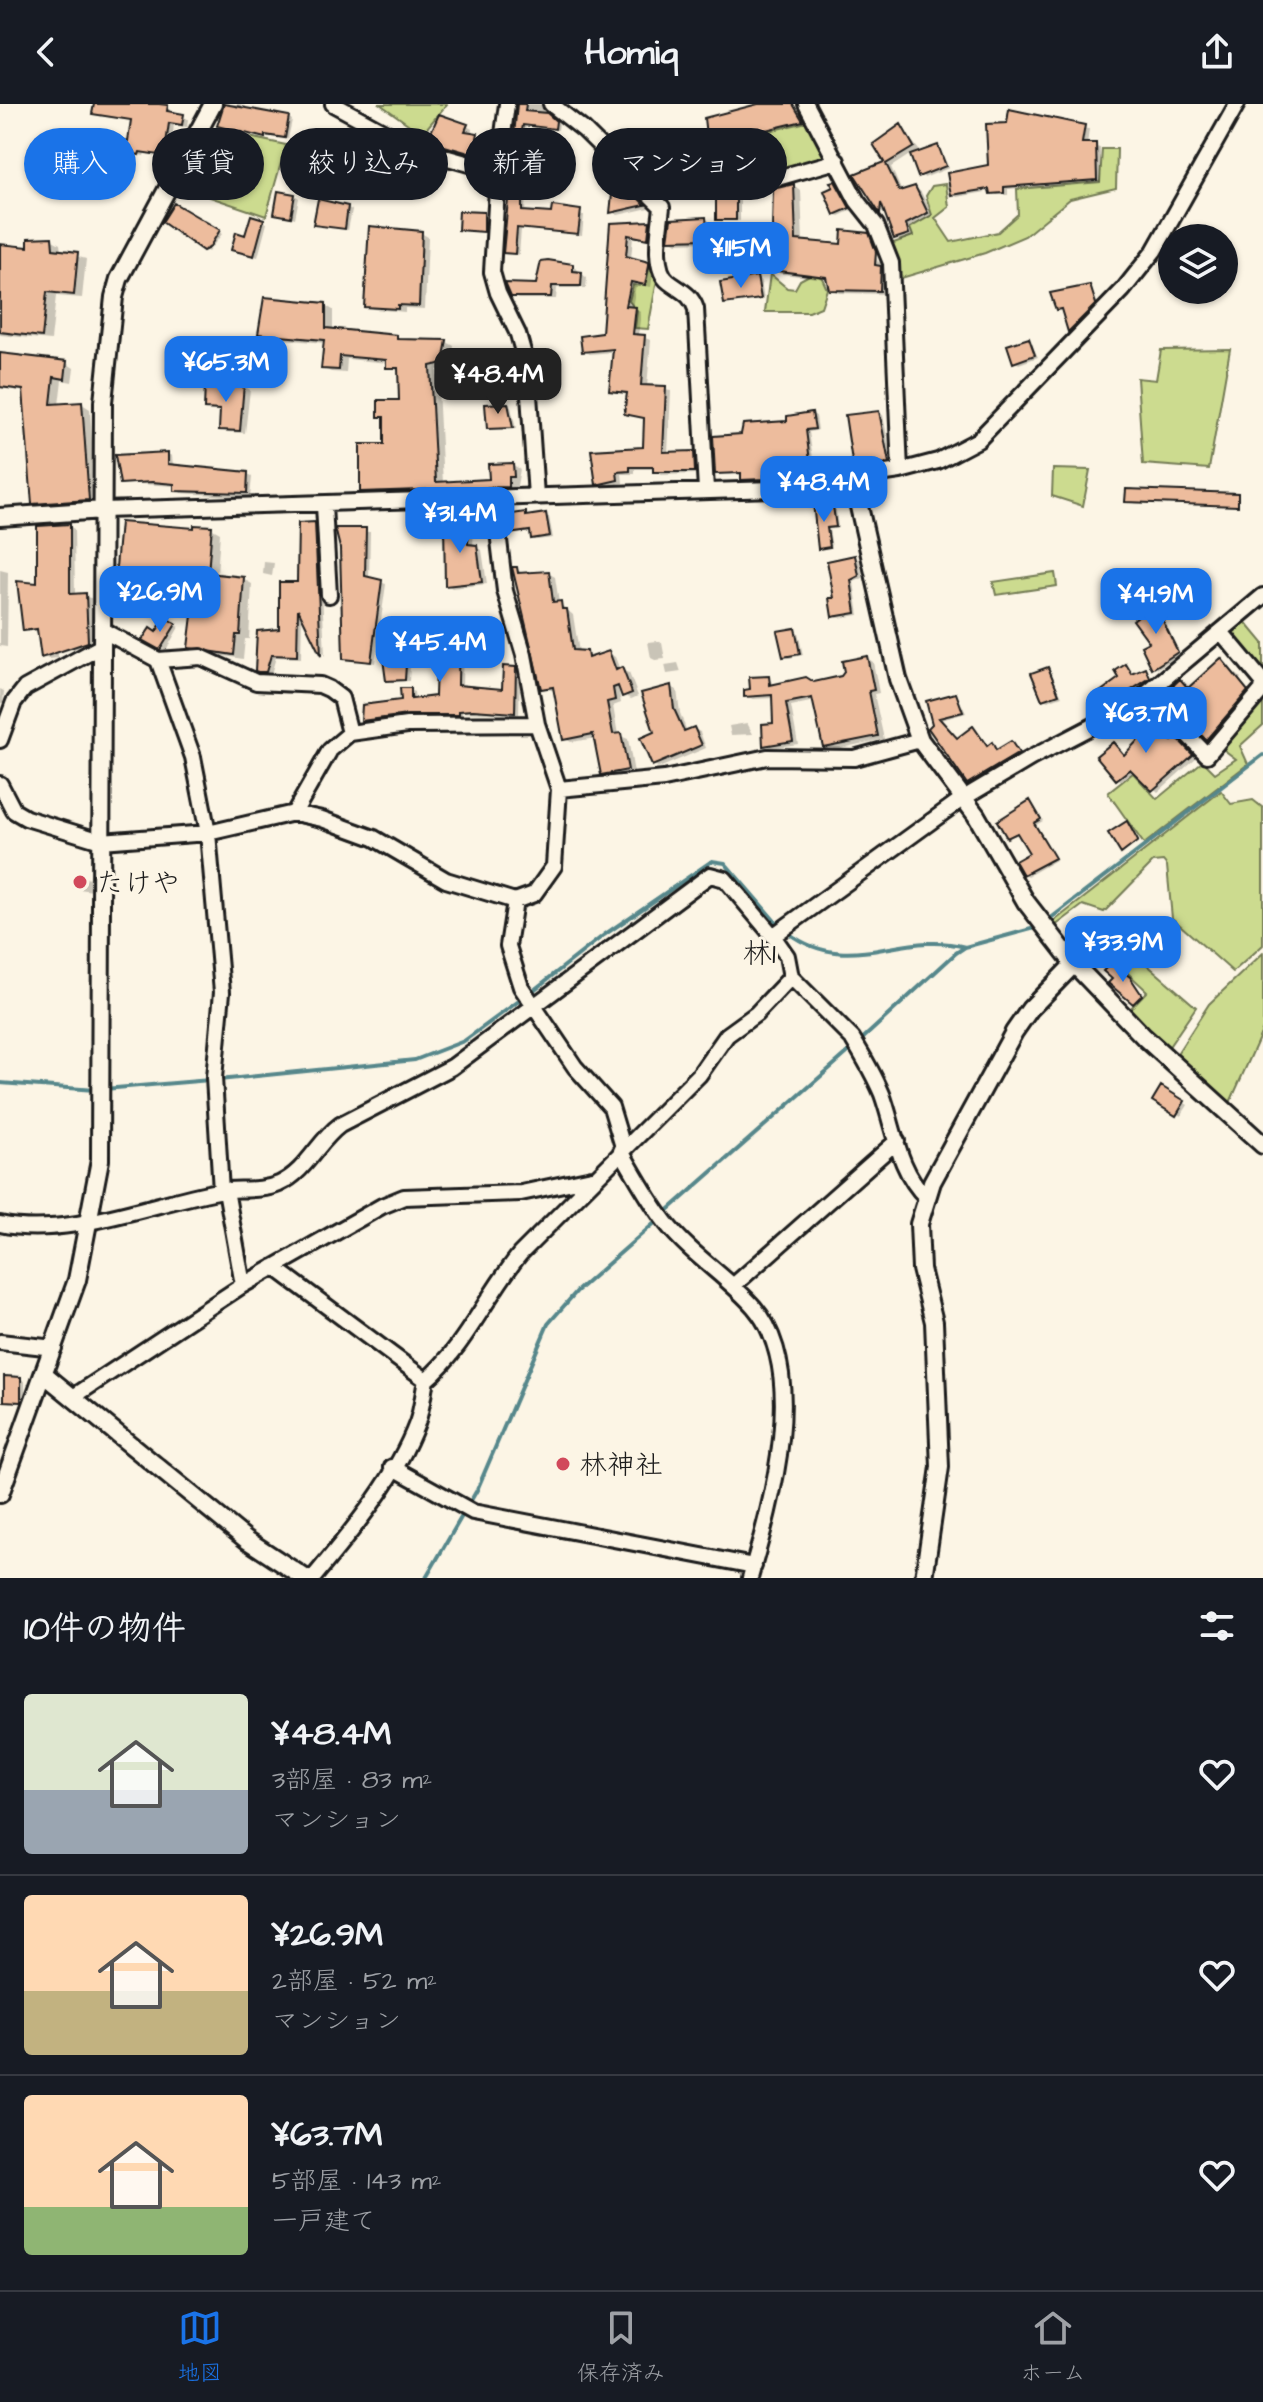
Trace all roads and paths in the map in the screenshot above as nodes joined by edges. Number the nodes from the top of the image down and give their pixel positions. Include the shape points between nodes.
1 (213, 104) edge
2 (333, 104) edge
3 (507, 104) edge
4 (551, 104) edge
5 (806, 104) edge
6 (1237, 104) edge
7 (504, 128) edge
8 (837, 161) junction
9 (464, 162) edge
10 (787, 175) edge
11 (497, 200) edge
12 (900, 471) junction
13 (853, 480) junction
14 (706, 490) junction
15 (536, 496) junction
16 (494, 498) junction
17 (324, 505) junction
18 (103, 510) junction
19 (0, 517) edge
20 (329, 595) dead end
21 (1263, 596) edge
22 (1222, 633) junction
23 (102, 638) junction
24 (158, 660) junction
25 (1148, 694) junction
26 (537, 724) junction
27 (350, 733) junction
28 (0, 740) edge
29 (920, 740) junction
30 (0, 784) edge
31 (559, 789) junction
32 (962, 799) junction
33 (294, 813) junction
34 (208, 833) junction
35 (101, 841) junction
36 (515, 901) junction
37 (773, 936) junction
38 (1074, 964) junction
39 (791, 977) junction
40 (533, 1006) junction
41 (897, 1141) junction
42 (1263, 1145) edge
43 (622, 1149) junction
44 (593, 1178) junction
45 (224, 1190) junction
46 (926, 1197) junction
47 (91, 1220) junction
48 (0, 1224) edge
49 (274, 1267) junction
50 (243, 1285) junction
51 (733, 1286) junction
52 (0, 1342) edge
53 (54, 1348) junction
54 (44, 1374) junction
55 (426, 1380) junction
56 (73, 1397) junction
57 (4, 1466) edge
58 (392, 1467) junction
59 (0, 1494) edge
60 (752, 1572) edge
61 (305, 1578) edge
62 (313, 1578) edge
63 (924, 1578) edge

1 - 18 street via 138,239 114,297 103,402
2 - 9 street via 416,149
3 - 7 street
4 - 14 street via 662,207 660,271 693,299 696,309
5 - 8 street
6 - 12 street via 1154,251 1123,290 978,440 938,461
8 - 10 street
8 - 12 street via 876,225 891,263
11 - 15 street via 494,282 527,366
12 - 13 street
13 - 14 street
13 - 29 street via 898,679
14 - 15 street
15 - 16 street
16 - 17 street
16 - 26 street via 505,591
17 - 18 street
17 - 20 street
18 - 19 street
18 - 23 street
21 - 22 street
22 - 25 street
22 - 25 street via 1263,682 1262,690 1207,755
23 - 24 street
23 - 28 street via 25,688
23 - 35 street
24 - 27 street via 201,657 256,682 320,685 341,698
24 - 34 street via 193,757
25 - 32 street
26 - 27 street via 407,725
26 - 31 street
27 - 33 street via 330,750
29 - 31 street via 854,758 767,757 664,779
29 - 32 street
30 - 35 street via 14,811 26,818
31 - 36 street via 554,866 534,894
32 - 37 street
32 - 38 street via 986,830 1026,902
33 - 34 street
33 - 36 street via 374,838 446,880
34 - 35 street
34 - 45 street via 222,992 214,1078
35 - 47 street via 100,1160
36 - 40 street via 508,946
37 - 39 street via 787,956
37 - 40 street via 725,879 710,875
38 - 42 street via 1144,1037
38 - 46 street via 1014,1032
39 - 41 street via 852,1038 881,1093
39 - 43 street via 727,1035 699,1075
40 - 43 street via 575,1067 611,1107
40 - 45 street via 426,1083 340,1125 324,1137 306,1164 279,1184
41 - 46 street via 910,1181
41 - 51 street
43 - 44 street
43 - 51 street via 667,1224
44 - 49 street via 521,1193 404,1197
44 - 55 street via 496,1282 459,1343
45 - 47 street
45 - 50 street
46 - 63 street via 919,1250 934,1322 940,1467
47 - 48 street via 30,1228
47 - 53 street
49 - 50 street
49 - 55 street
50 - 56 street
51 - 60 street via 770,1331 783,1395 779,1449
52 - 53 street
53 - 54 street
54 - 56 street
54 - 57 street
55 - 58 street via 418,1421
56 - 61 street via 247,1540
57 - 59 street
58 - 60 street via 473,1512
58 - 62 street

